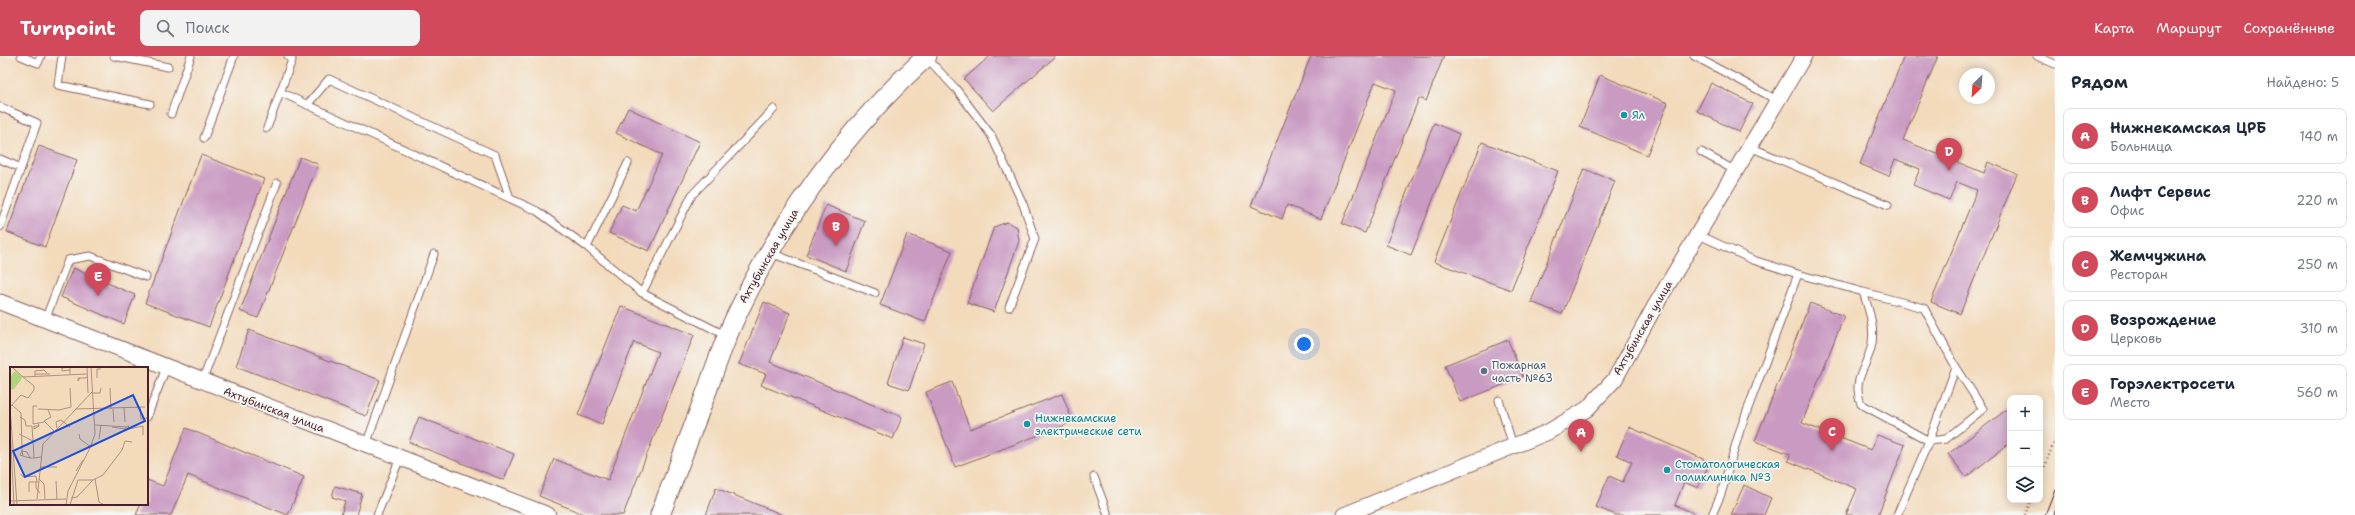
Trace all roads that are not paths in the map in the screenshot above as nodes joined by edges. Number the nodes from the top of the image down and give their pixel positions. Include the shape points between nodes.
1 (21, 56) edge
2 (41, 56) edge
3 (62, 56) edge
4 (114, 56) edge
5 (191, 56) edge
6 (234, 56) edge
7 (288, 56) edge
8 (927, 56) edge
9 (1694, 56) edge
10 (1804, 56) edge
11 (2037, 56) edge
12 (151, 59) edge
13 (2055, 64) edge
14 (168, 67) dead end
15 (280, 92) junction
16 (1777, 100) junction
17 (150, 104) dead end
18 (307, 104) junction
19 (0, 107) edge
20 (774, 109) dead end
21 (171, 114) dead end
22 (267, 128) dead end
23 (204, 138) dead end
24 (1750, 147) junction
25 (1701, 152) dead end
26 (0, 159) edge
27 (628, 163) dead end
28 (21, 168) junction
29 (1736, 171) junction
30 (277, 183) dead end
31 (510, 198) junction
32 (1888, 205) dead end
33 (3, 208) edge
34 (0, 227) edge
35 (1699, 235) junction
36 (587, 247) junction
37 (769, 252) junction
38 (434, 254) dead end
39 (1798, 274) junction
40 (146, 277) dead end
41 (1863, 292) junction
42 (642, 294) junction
43 (874, 294) dead end
44 (0, 302) edge
45 (1009, 307) dead end
46 (45, 320) junction
47 (727, 336) junction
48 (1956, 367) junction
49 (166, 368) junction
50 (202, 382) junction
51 (1499, 400) dead end
52 (148, 413) edge
53 (1929, 441) junction
54 (366, 445) junction
55 (1514, 446) junction
56 (400, 458) junction
57 (1094, 477) dead end
58 (377, 515) edge
59 (548, 515) edge
60 (660, 515) edge
61 (1108, 515) edge
62 (1345, 515) edge
63 (1712, 515) edge
64 (1897, 515) edge

1 - 2 lane via 38,63
3 - 17 lane via 58,85
4 - 12 lane
5 - 21 lane
6 - 23 lane
7 - 15 lane via 292,60
8 - 37 street, Ахтубинская улица via 877,104 832,158 794,210
8 - 45 lane via 991,135 1023,204 1035,239
9 - 16 lane
10 - 16 street, Ахтубинская улица
11 - 13 lane
12 - 14 lane
15 - 18 lane
15 - 22 lane
16 - 24 street, Ахтубинская улица
18 - 31 lane
18 - 31 lane via 329,79 495,155
19 - 28 lane via 37,123
20 - 42 lane via 692,195
24 - 29 street, Ахтубинская улица
24 - 32 lane
25 - 29 lane
26 - 28 lane
27 - 36 lane
28 - 33 lane
29 - 35 street, Ахтубинская улица
30 - 50 lane
31 - 36 lane via 537,211
33 - 34 lane
35 - 39 lane via 1740,255
35 - 55 street, Ахтубинская улица via 1655,306 1615,379 1587,409 1548,432
36 - 42 lane
37 - 43 lane
37 - 47 street, Ахтубинская улица
38 - 54 lane
39 - 41 lane
39 - 63 lane via 1740,430
40 - 46 lane via 90,256 68,260
41 - 48 lane via 1924,308
41 - 53 lane via 1872,319 1871,347 1857,392 1861,404
42 - 47 lane
44 - 46 street, Ахтубинская улица
46 - 49 street, Ахтубинская улица
47 - 60 street, Ахтубинская улица
48 - 53 lane
48 - 53 lane via 1983,408 1946,439
49 - 50 street, Ахтубинская улица
49 - 52 lane
50 - 54 street, Ахтубинская улица
51 - 55 lane
53 - 64 lane
54 - 56 street, Ахтубинская улица
55 - 62 street, Ахтубинская улица
56 - 58 lane
56 - 59 street, Ахтубинская улица
57 - 61 lane

